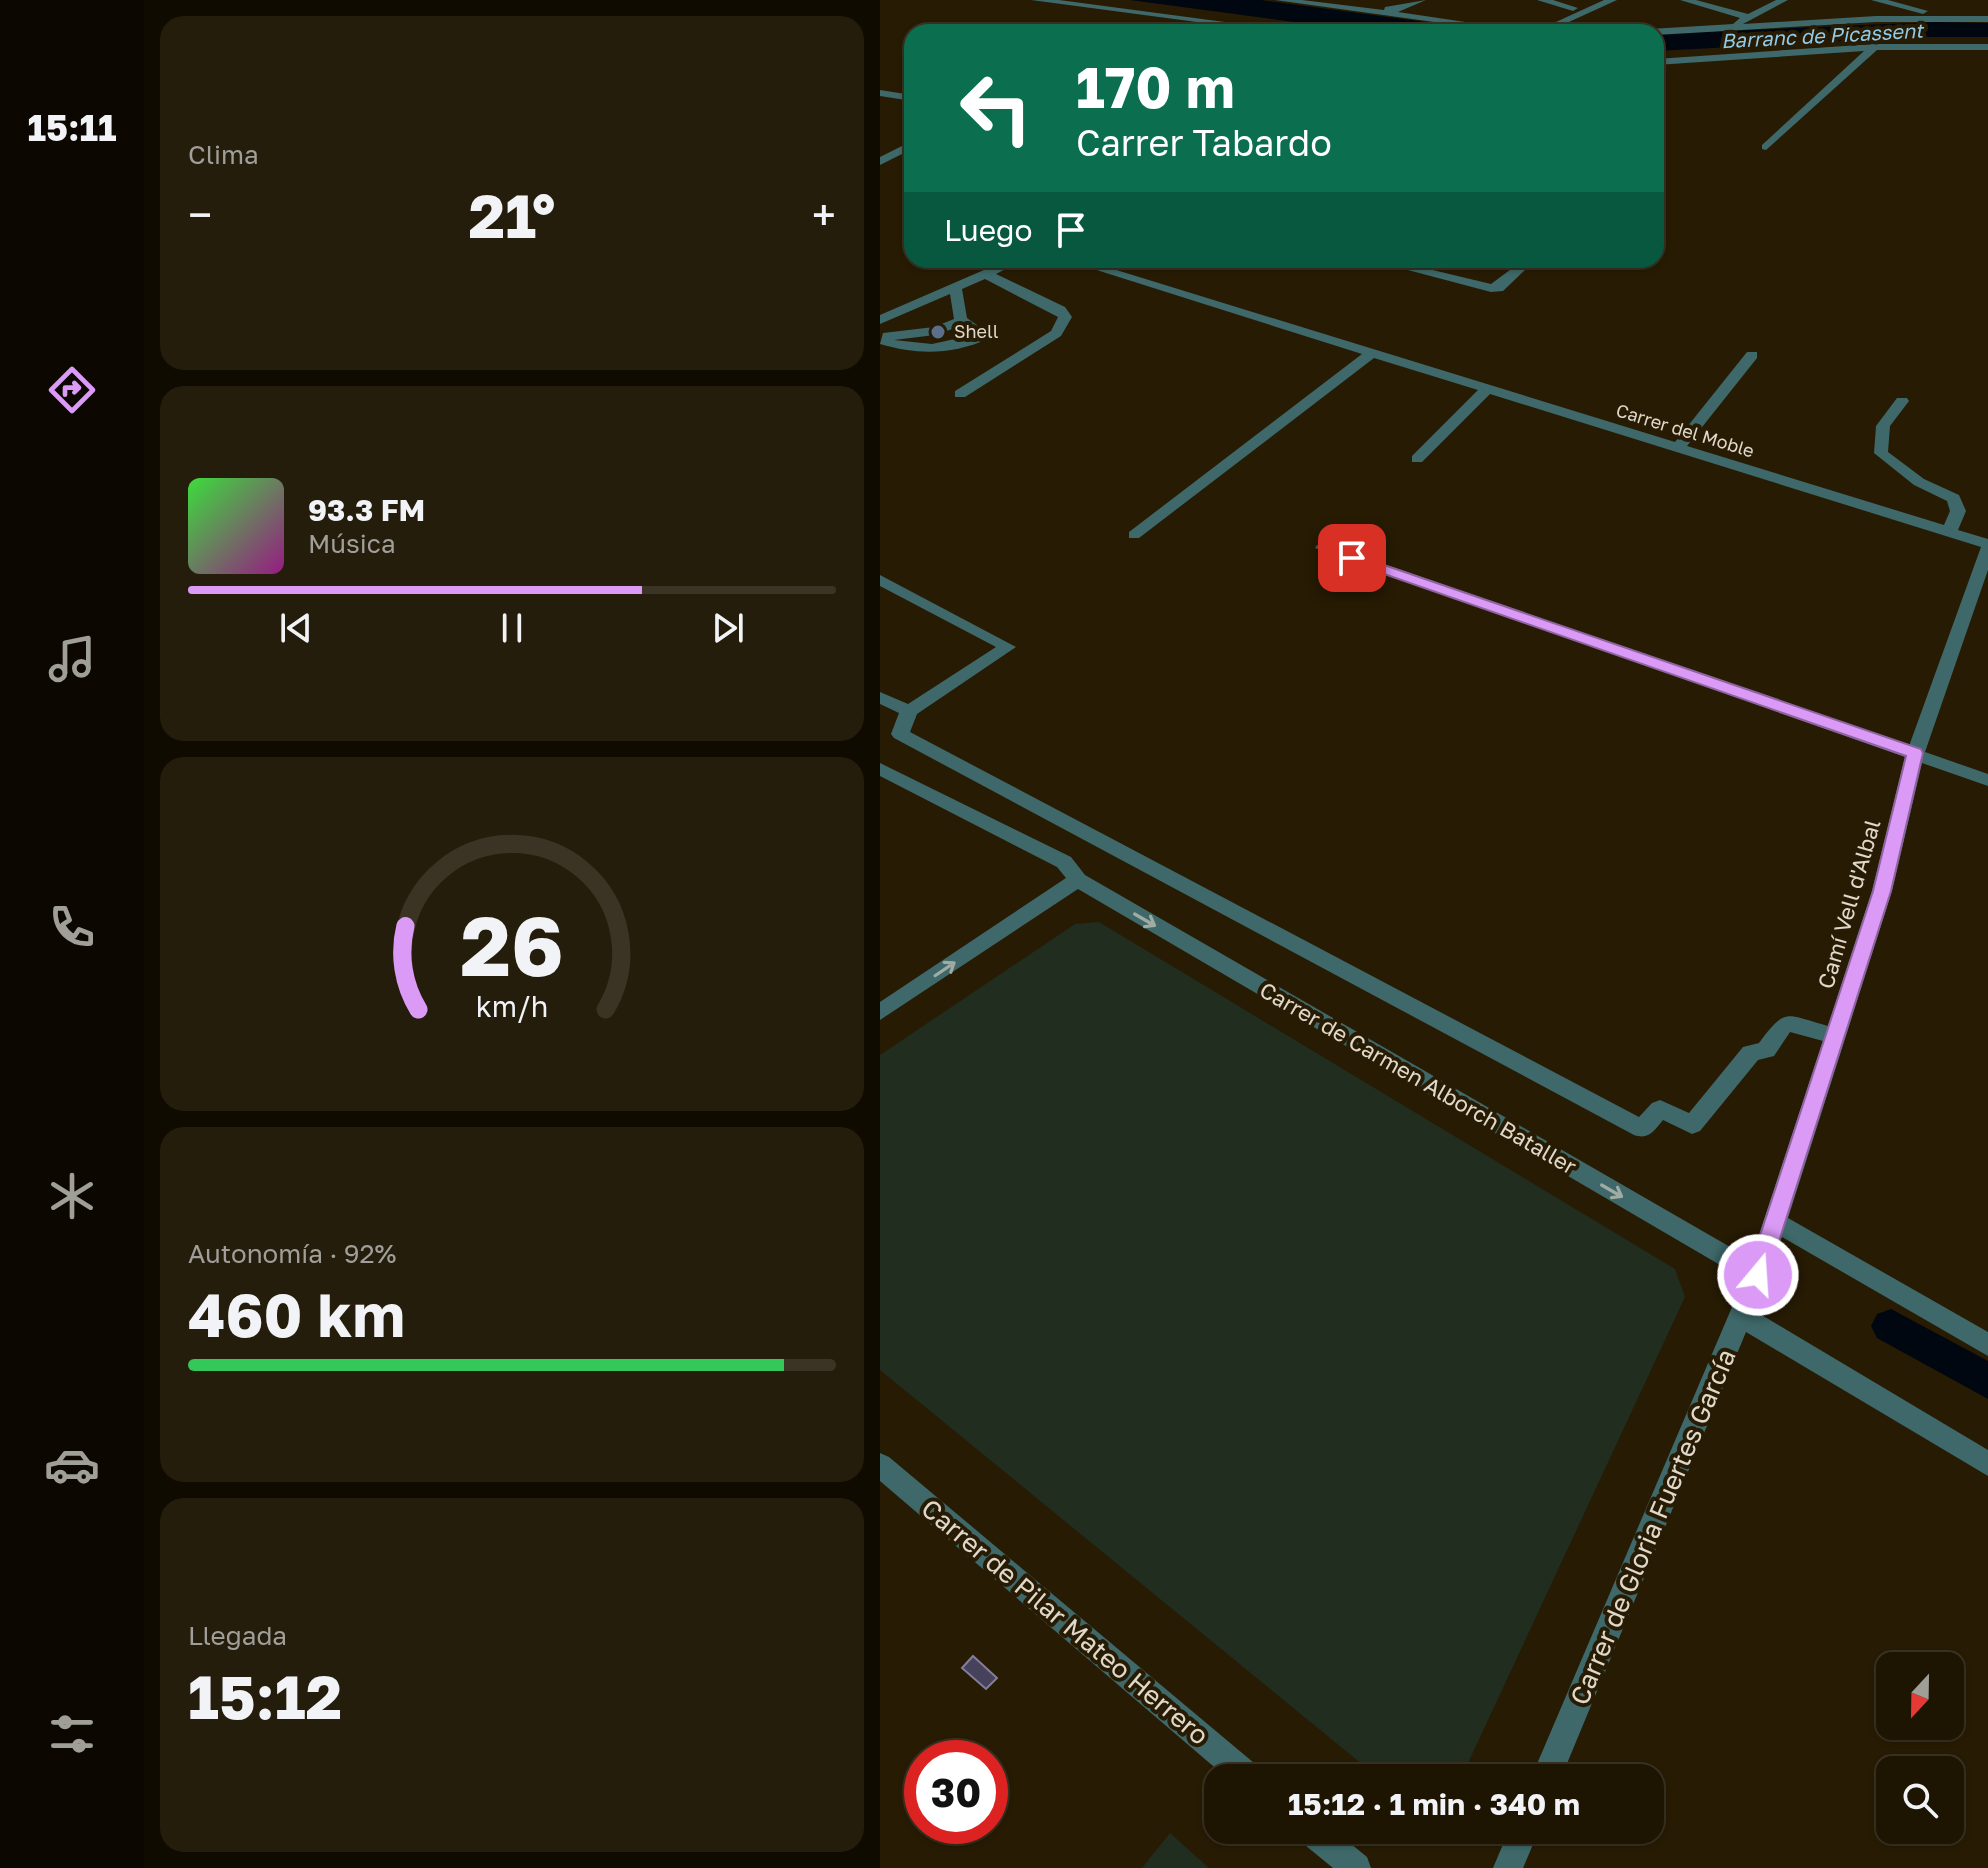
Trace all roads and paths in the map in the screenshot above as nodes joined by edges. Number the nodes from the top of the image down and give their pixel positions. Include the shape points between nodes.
1 (1036, 0) edge
2 (1280, 0) edge
3 (1317, 0) edge
4 (1421, 0) edge
5 (1542, 0) edge
6 (1612, 0) edge
7 (1685, 0) edge
8 (1783, 0) edge
9 (1876, 0) edge
10 (1353, 2) edge
11 (1898, 2) edge
12 (1582, 8) edge
13 (1749, 17) junction
14 (1954, 18) junction
15 (1988, 19) edge
16 (1231, 24) edge
17 (1460, 24) edge
18 (1541, 24) edge
19 (1553, 24) edge
20 (1734, 24) dead end
21 (1664, 31) edge
22 (1874, 47) junction
23 (1988, 47) edge
24 (1664, 61) edge
25 (880, 93) edge
26 (904, 97) edge
27 (1766, 147) dead end
28 (904, 148) edge
29 (880, 162) edge
30 (999, 268) edge
31 (1097, 268) edge
32 (1409, 268) edge
33 (1521, 268) edge
34 (986, 274) junction
35 (955, 287) junction
36 (880, 320) edge
37 (961, 320) junction
38 (880, 338) edge
39 (1372, 353) junction
40 (1752, 355) dead end
41 (1487, 389) junction
42 (960, 394) dead end
43 (1902, 401) dead end
44 (1678, 448) junction
45 (1417, 459) dead end
46 (1949, 532) junction
47 (1134, 535) dead end
48 (1988, 546) edge
49 (1323, 548) dead end
50 (880, 580) edge
51 (880, 697) edge
52 (909, 711) junction
53 (1915, 753) junction
54 (880, 769) edge
55 (1988, 780) edge
56 (1078, 880) junction
57 (880, 1012) edge
58 (1835, 1036) junction
59 (1775, 1222) junction
60 (1758, 1275) junction
61 (1743, 1317) junction
62 (1988, 1345) edge
63 (1988, 1464) edge
64 (880, 1465) edge
65 (1233, 1764) edge
66 (1552, 1764) edge
67 (1328, 1844) edge
68 (1518, 1844) edge
69 (1356, 1868) edge
70 (1508, 1868) edge

1 - 16 street
2 - 17 street
3 - 10 street
4 - 10 street via 1396,10
5 - 12 street
6 - 12 street
7 - 13 street
8 - 13 street
9 - 11 street
11 - 14 street
12 - 18 street
12 - 19 street
13 - 20 street
14 - 15 street
14 - 21 street
22 - 23 street
22 - 24 street
22 - 27 street
25 - 26 street
28 - 29 street
30 - 34 street
31 - 39 street, Carrer del Moble
32 - 33 street via 1491,288
34 - 35 street
34 - 42 street via 1065,317 1056,333
35 - 36 street
35 - 37 street
37 - 38 street via 933,332
37 - 38 street via 983,336 941,350
39 - 41 street, Carrer del Moble
39 - 47 street
40 - 44 street
41 - 44 street, Carrer del Moble
41 - 45 street
43 - 46 street via 1883,426 1881,453 1919,482 1954,498 1958,511
44 - 46 street, Carrer del Moble
46 - 48 street, Carrer del Moble
48 - 53 street, Camí Vell d'Albal
49 - 53 street
50 - 52 street via 1008,647
51 - 52 street
52 - 58 street via 900,734 1642,1129 1660,1109 1692,1125 1751,1053 1766,1050 1785,1023
53 - 55 street
53 - 58 street, Camí Vell d'Albal via 1882,891
54 - 56 street, Carrer de Carmen Alborch Bataller via 1064,862
57 -> 56 street
56 -> 60 street, Carrer de Carmen Alborch Bataller
58 - 59 street, Camí Vell d'Albal
59 - 60 street, Camí Vell d'Albal
59 - 62 street
60 - 61 street, Carrer de Gloria Fuertes García
61 - 63 street
61 - 66 street, Carrer de Gloria Fuertes García
64 - 65 street, Carrer de Pilar Mateo Herrero
67 - 69 street
68 - 70 street

